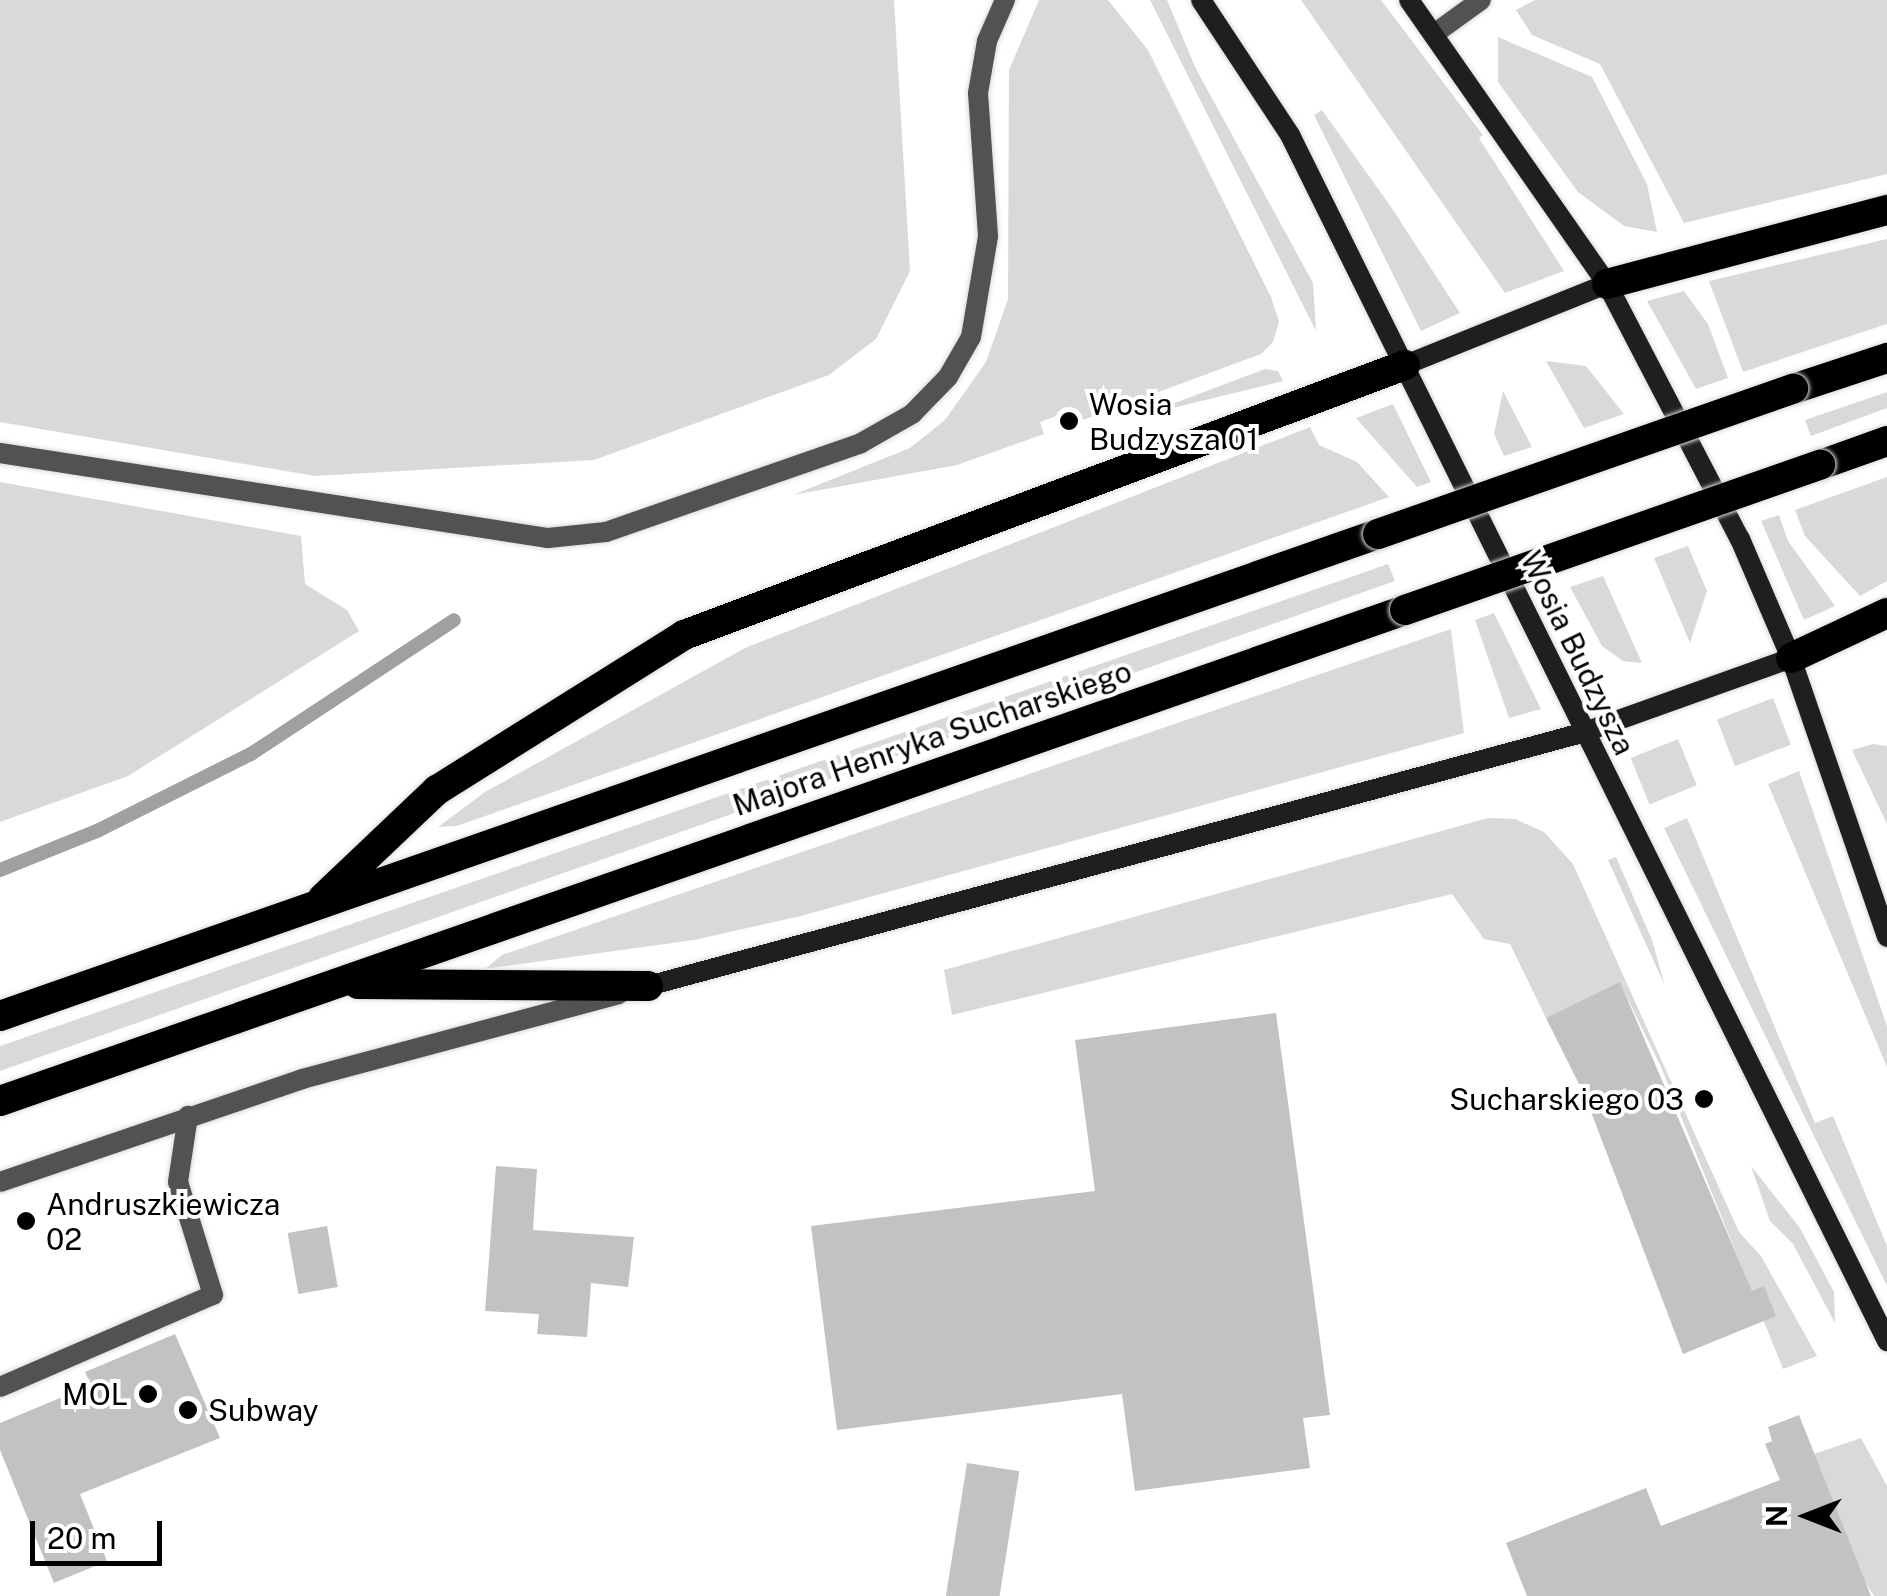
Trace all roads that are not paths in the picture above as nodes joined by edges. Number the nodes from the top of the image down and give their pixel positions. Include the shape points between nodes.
1 (1005, 0) edge
2 (1200, 0) edge
3 (1409, 0) edge
4 (1481, 0) edge
5 (1434, 34) junction
6 (1887, 210) edge
7 (1606, 284) junction
8 (1887, 358) edge
9 (1405, 365) junction
10 (1887, 441) edge
11 (0, 453) edge
12 (1887, 613) edge
13 (1790, 658) junction
14 (1582, 734) junction
15 (313, 907) junction
16 (1887, 937) edge
17 (335, 984) junction
18 (648, 986) junction
19 (0, 1016) edge
20 (0, 1101) edge
21 (188, 1116) junction
22 (0, 1182) edge
23 (1887, 1340) edge
24 (0, 1387) edge

1 - 11 street via 987,41 978,93 988,236 971,337 948,377 912,414 861,442 606,532 548,538
2 - 9 street, Wosia Budzysza via 1290,135
3 - 5 street
4 - 5 street
5 - 7 street
6 - 7 highway
7 - 9 street
7 - 13 street via 1740,539
8 - 15 highway, Majora Henryka Sucharskiego, bridge
9 - 14 street, Wosia Budzysza
9 - 15 highway via 684,636 437,790
10 - 17 highway, Majora Henryka Sucharskiego, bridge
12 - 13 highway
13 - 14 street
13 - 16 street
14 - 18 street
14 - 23 street, Wosia Budzysza
15 - 19 highway, Majora Henryka Sucharskiego
17 - 18 highway
17 - 20 highway, Majora Henryka Sucharskiego
18 - 21 street
21 - 22 street
21 - 24 street via 178,1182 213,1295

